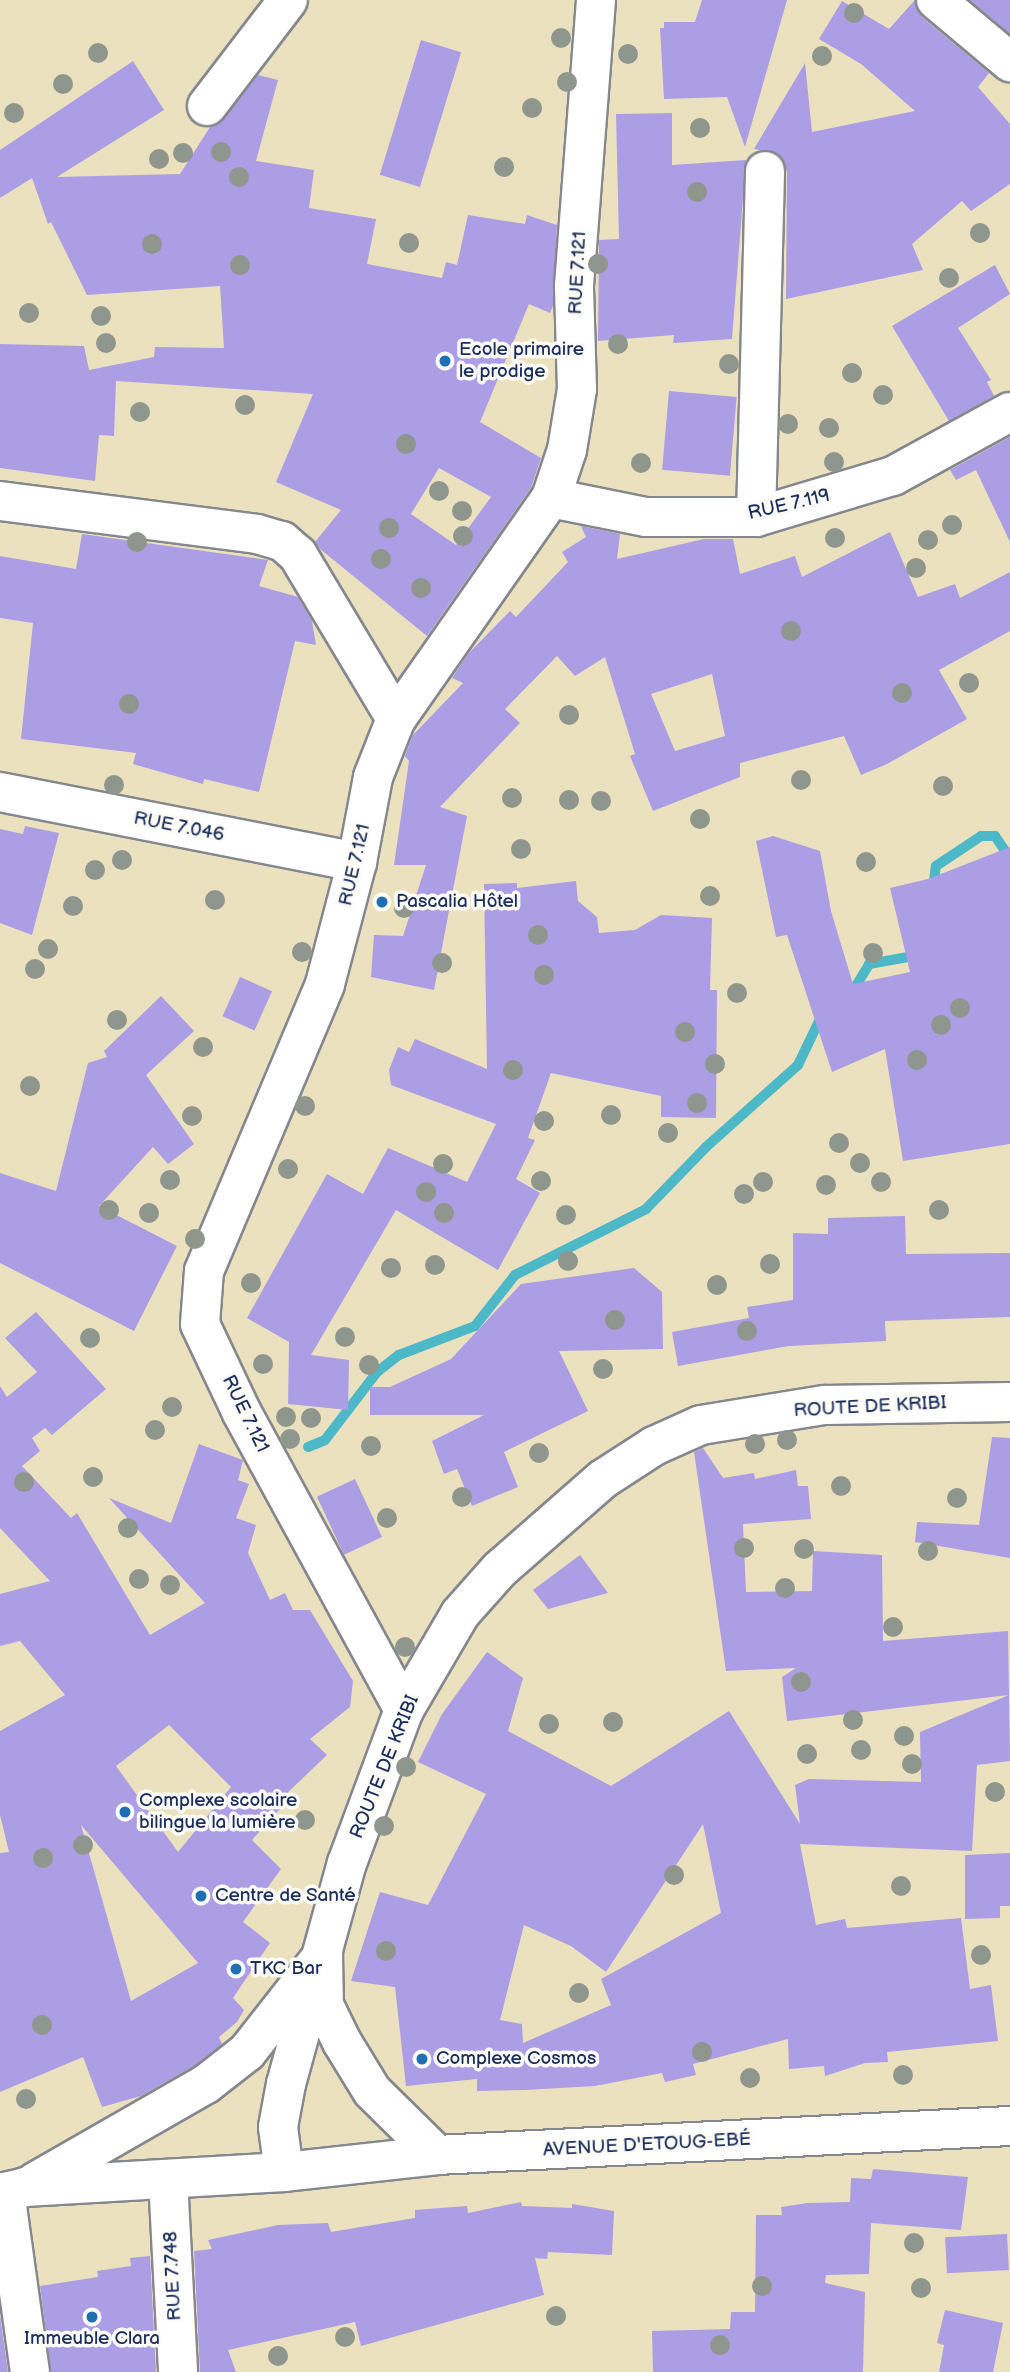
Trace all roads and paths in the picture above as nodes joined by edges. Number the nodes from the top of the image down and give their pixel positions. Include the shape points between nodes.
1 (288, 0) edge
2 (596, 0) edge
3 (936, 0) edge
4 (1010, 62) edge
5 (207, 106) dead end
6 (765, 171) dead end
7 (1010, 412) edge
8 (551, 498) junction
9 (0, 501) edge
10 (756, 517) junction
11 (396, 719) junction
12 (0, 792) edge
13 (357, 862) junction
14 (1010, 1402) edge
15 (404, 1710) junction
16 (323, 1955) junction
17 (1010, 2126) edge
18 (437, 2155) junction
19 (284, 2172) junction
20 (168, 2179) junction
21 (10, 2191) edge
22 (30, 2372) edge
23 (178, 2372) edge

1 - 5 street
2 - 8 street, RUE 7.121 via 574,286 577,389
3 - 4 street
6 - 10 street
7 - 10 street, RUE 7.119 via 893,476
8 - 10 street, RUE 7.119 via 646,517
8 - 11 street, RUE 7.121
9 - 11 street via 282,541 298,555
11 - 13 street, RUE 7.121 via 373,777
12 - 13 street, RUE 7.046
13 - 15 street, RUE 7.121 via 325,984 204,1271 200,1324 242,1413
14 - 15 street, ROUTE DE KRIBI via 825,1405 701,1425 654,1446 566,1507 499,1570 460,1614
15 - 16 street, ROUTE DE KRIBI via 347,1863
16 - 18 street via 324,2005 342,2042 372,2091
16 - 19 street, ROUTE DE KRIBI via 278,2127
16 - 21 street via 247,2052 206,2084
17 - 18 street, AVENUE D'ETOUG-EBÉ
18 - 19 street, AVENUE D'ETOUG-EBÉ
19 - 20 street
20 - 21 street
20 - 23 street, RUE 7.748
21 - 22 street

